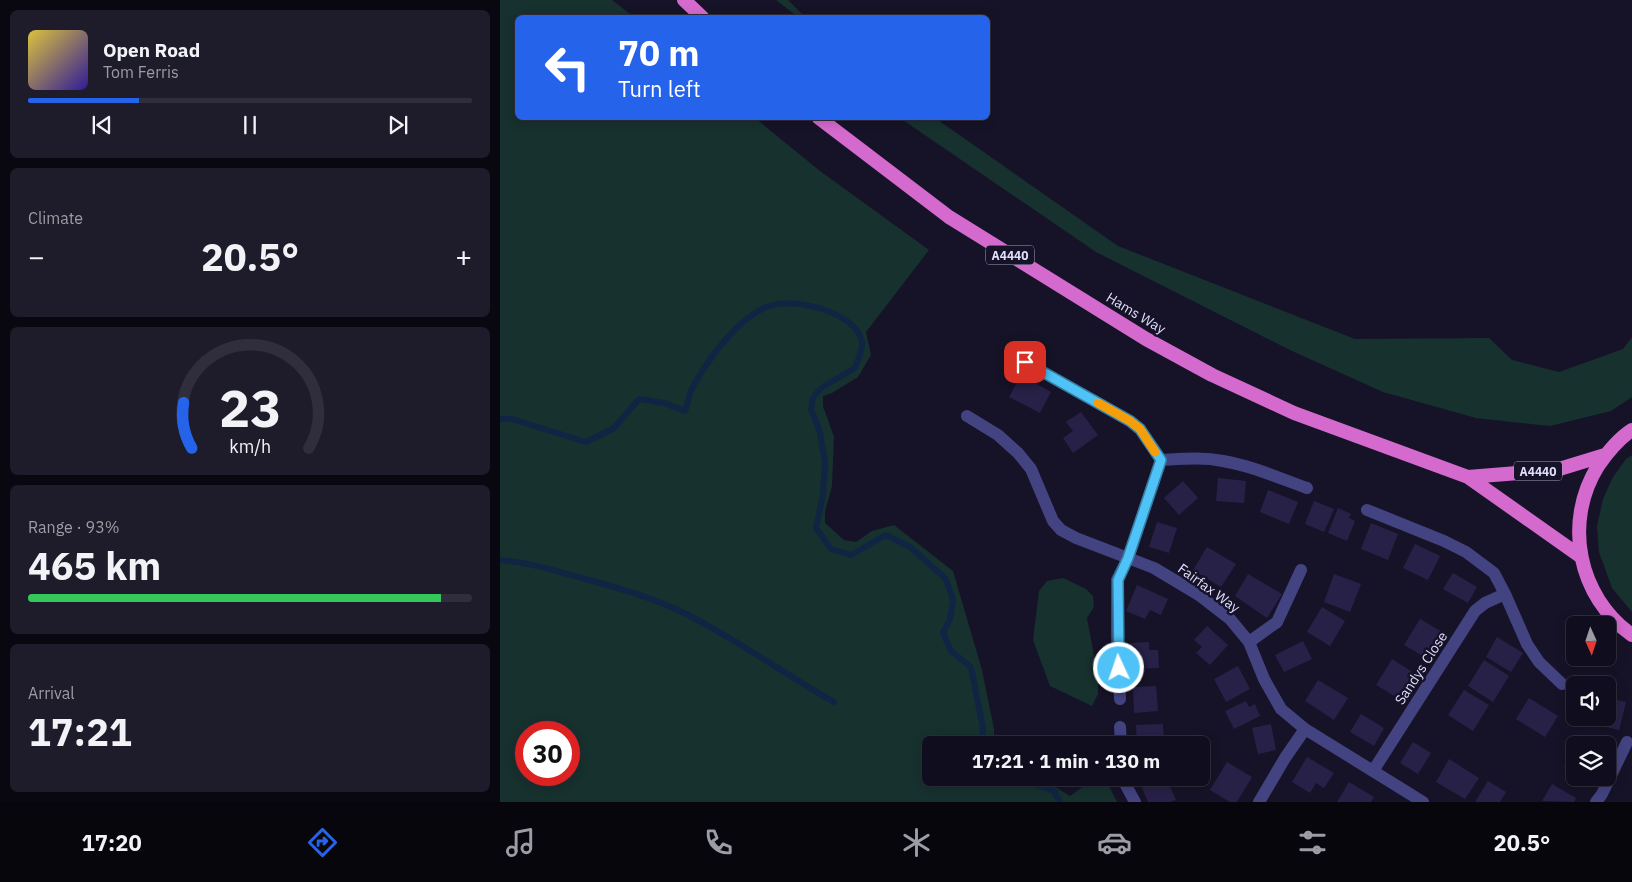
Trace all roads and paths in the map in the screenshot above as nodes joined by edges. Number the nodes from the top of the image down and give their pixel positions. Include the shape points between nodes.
1 (684, 0) edge
2 (700, 15) edge
3 (822, 120) edge
4 (1025, 362) dead end
5 (967, 416) dead end
6 (1632, 430) edge
7 (1605, 455) junction
8 (1161, 460) junction
9 (1468, 477) junction
10 (1307, 488) dead end
11 (1367, 510) dead end
12 (1580, 556) junction
13 (1128, 558) junction
14 (1301, 570) dead end
15 (1505, 594) junction
16 (1632, 635) edge
17 (1249, 642) junction
18 (1562, 684) dead end
19 (1120, 699) dead end
20 (1120, 726) dead end
21 (1305, 729) junction
22 (1120, 736) edge
23 (1627, 742) dead end
24 (1373, 771) junction
25 (1126, 786) edge
26 (1135, 802) edge
27 (1259, 802) edge
28 (1423, 802) edge
29 (1596, 802) edge

1 - 2 highway
3 - 9 highway, Hams Way / A4440 via 949,217 1146,339 1212,375 1294,413
4 - 8 street via 1130,421 1140,429
5 - 13 street, Fairfax Way via 1018,453 1031,469 1053,521 1061,530
6 - 7 highway
7 - 9 highway, Hams Way / A4440 via 1556,470
7 - 12 highway via 1591,477 1582,502 1578,529
8 - 10 street via 1222,460
8 - 13 street
9 - 12 highway, Hams Way / A4440
11 - 15 street via 1466,552 1494,573
12 - 16 highway via 1601,605 1619,626
13 - 17 street, Fairfax Way via 1154,568 1199,595 1230,619
13 - 19 street via 1118,580
14 - 17 street via 1277,622
15 - 18 street via 1527,644
15 - 24 street, Sandys Close via 1485,602 1475,611
17 - 21 street, Fairfax Way via 1281,709
20 - 22 street
21 - 24 street, Fairfax Way
21 - 27 street
23 - 29 street
24 - 28 street, Fairfax Way
25 - 26 street

